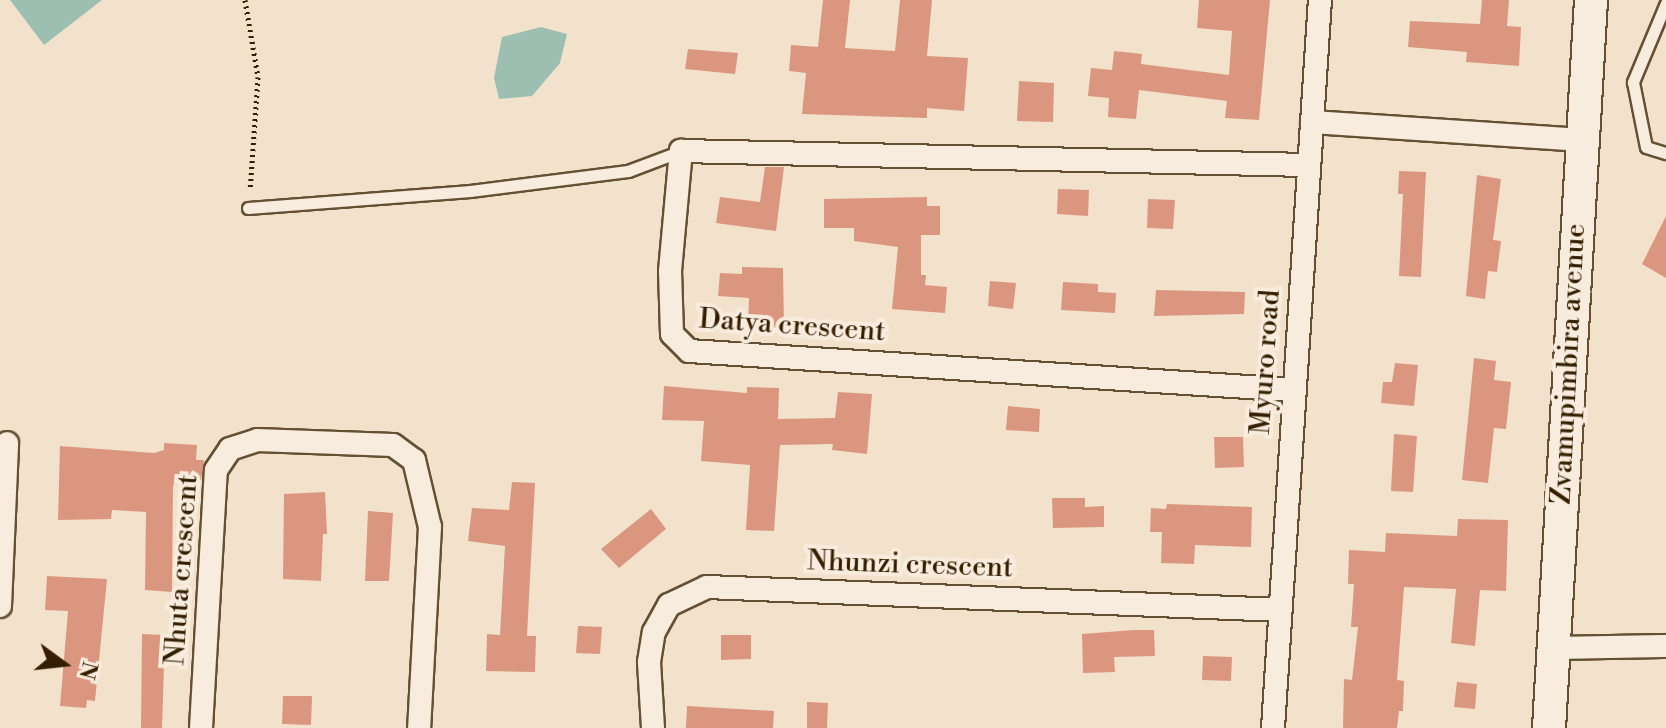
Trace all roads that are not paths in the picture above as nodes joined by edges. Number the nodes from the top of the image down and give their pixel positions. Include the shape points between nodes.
1 (1320, 0) edge
2 (1591, 0) edge
3 (1666, 3) edge
4 (1312, 122) junction
5 (1582, 140) junction
6 (681, 151) junction
7 (1666, 153) edge
8 (1309, 165) junction
9 (248, 208) road end
10 (1294, 390) junction
11 (7, 443) dead end
12 (0, 606) edge
13 (1281, 610) junction
14 (1666, 646) edge
15 (1552, 648) junction
16 (201, 728) edge
17 (419, 728) edge
18 (653, 728) edge
19 (1273, 728) edge
20 (1549, 728) edge

1 - 4 street, Myuro road
2 - 5 street, Zvamupimbira avenue
3 - 7 lane via 1633,82 1646,147
4 - 5 street
4 - 8 street, Myuro road
5 - 15 street, Zvamupimbira avenue
6 - 8 street
6 - 9 lane via 628,171 470,191
6 - 10 street, Datya crescent via 670,271 672,334 689,351
8 - 10 street, Myuro road
10 - 13 street, Myuro road
11 - 12 street
13 - 18 street, Nhunzi crescent via 707,587 669,605 654,632 649,662
13 - 19 street, Myuro road
14 - 15 street
15 - 20 street, Zvamupimbira avenue
16 - 17 street, Nhuta crescent via 216,470 230,449 257,440 393,445 414,460 430,527

